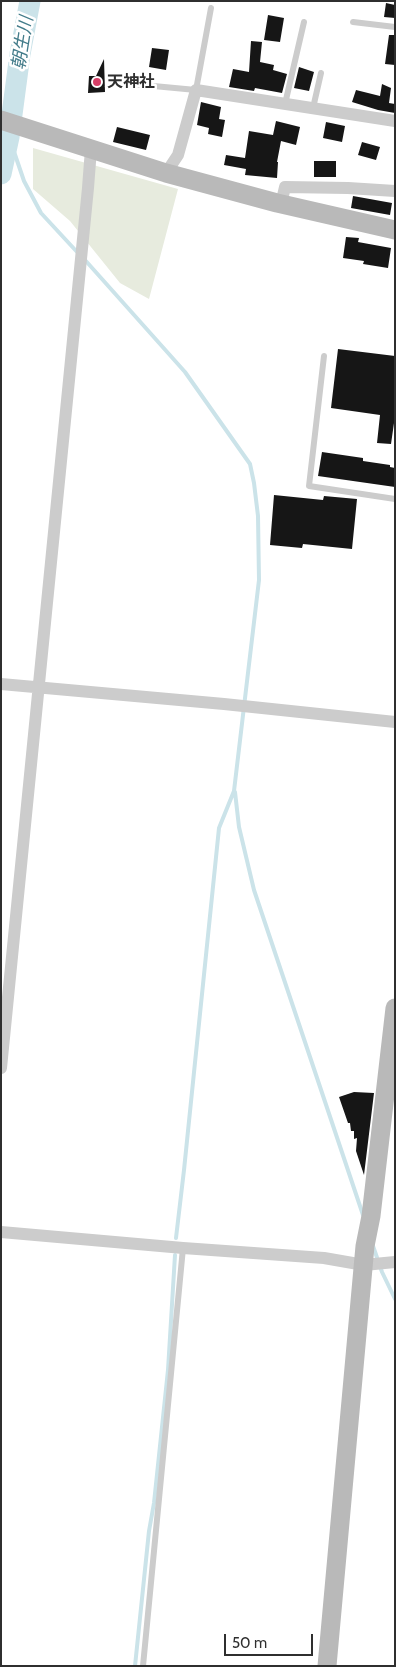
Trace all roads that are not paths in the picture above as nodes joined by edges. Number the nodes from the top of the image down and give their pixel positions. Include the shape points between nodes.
1 (211, 8) dead end
2 (304, 22) dead end
3 (353, 22) dead end
4 (395, 27) edge
5 (321, 73) dead end
6 (111, 82) dead end
7 (196, 90) junction
8 (285, 104) junction
9 (313, 108) junction
10 (1, 120) edge
11 (395, 121) edge
12 (90, 149) junction
13 (166, 174) junction
14 (395, 191) edge
15 (281, 204) junction
16 (395, 230) edge
17 (324, 356) dead end
18 (395, 499) edge
19 (1, 684) edge
20 (39, 688) junction
21 (395, 722) edge
22 (395, 1008) edge
23 (1, 1068) edge
24 (1, 1232) edge
25 (183, 1248) junction
26 (393, 1263) edge
27 (368, 1265) junction
28 (143, 1666) edge
29 (327, 1666) edge

1 - 7 lane
2 - 8 lane
3 - 4 lane
5 - 9 lane
6 - 7 lane
7 - 8 street
7 - 13 street via 178,155
8 - 9 street
9 - 11 street
10 - 12 street
12 - 13 street
12 - 20 street
13 - 15 street
14 - 15 street via 285,187
15 - 16 street
17 - 18 lane via 308,486
19 - 20 street
20 - 21 street
20 - 23 street
22 - 27 street via 366,1244
24 - 25 street
25 - 27 street via 324,1258
25 - 28 lane
26 - 27 street
27 - 29 street

